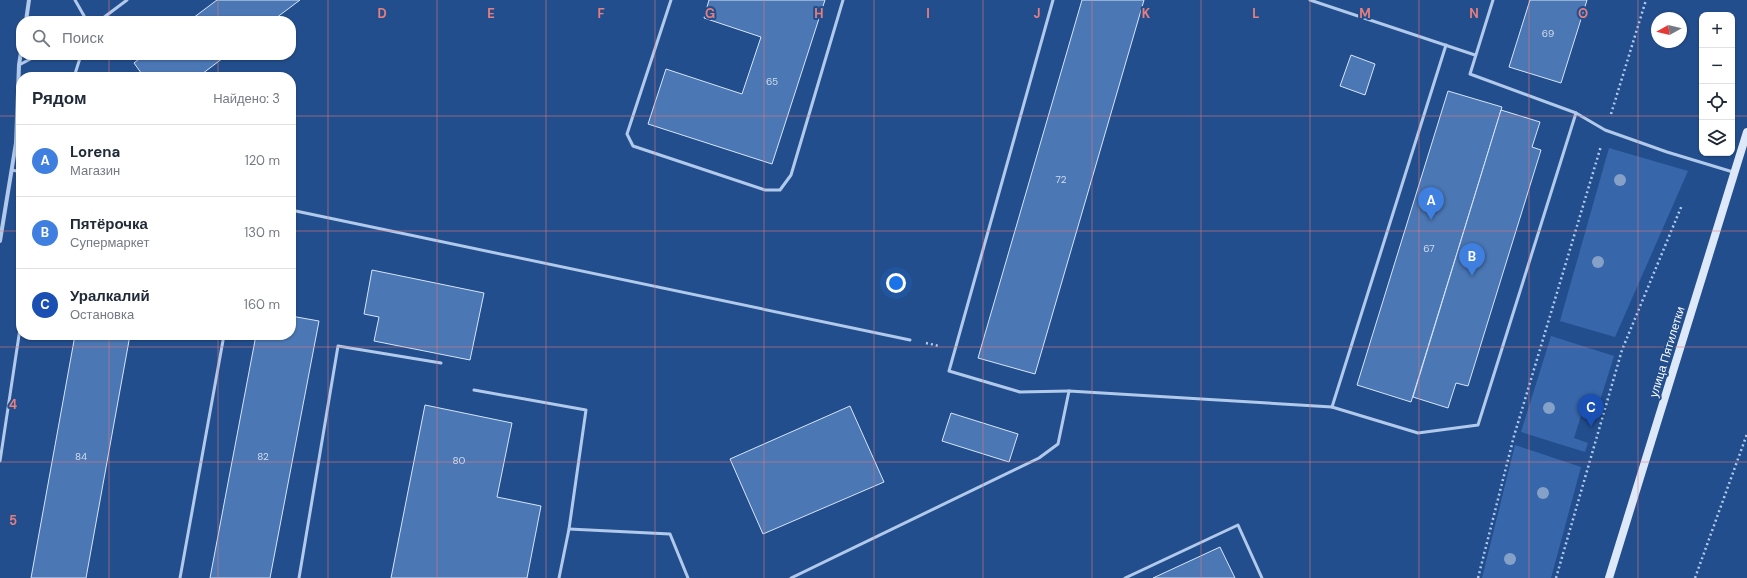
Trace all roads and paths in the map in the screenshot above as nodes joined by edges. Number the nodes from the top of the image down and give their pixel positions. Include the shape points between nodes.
1 (30, 0) edge
2 (75, 0) edge
3 (127, 0) edge
4 (671, 0) edge
5 (843, 0) edge
6 (1053, 0) edge
7 (1310, 0) edge
8 (1493, 0) edge
9 (1646, 0) edge
10 (27, 16) edge
11 (84, 16) edge
12 (106, 16) edge
13 (1446, 45) junction
14 (1475, 55) junction
15 (20, 60) edge
16 (28, 60) edge
17 (79, 60) edge
18 (19, 65) junction
19 (19, 72) edge
20 (76, 72) edge
21 (1576, 113) junction
22 (1606, 130) junction
23 (1747, 132) edge
24 (16, 143) edge
25 (12, 170) junction
26 (16, 171) edge
27 (1734, 173) junction
28 (1682, 205) dead end
29 (296, 211) edge
30 (0, 241) edge
31 (18, 340) edge
32 (223, 340) edge
33 (910, 340) joint
34 (956, 350) junction
35 (441, 363) dead end
36 (474, 390) dead end
37 (1069, 391) junction
38 (1332, 407) junction
39 (1747, 434) edge
40 (0, 461) edge
41 (569, 529) junction
42 (180, 578) edge
43 (299, 578) edge
44 (559, 578) edge
45 (688, 578) edge
46 (791, 578) edge
47 (1125, 578) edge
48 (1262, 578) edge
49 (1478, 578) edge
50 (1556, 578) edge
51 (1609, 578) edge
52 (1695, 578) edge

1 - 10 street
2 - 11 lane
3 - 12 lane
4 - 5 lane via 627,134 633,146 765,190 780,190 790,175
6 - 34 lane
7 - 13 lane
8 - 14 lane
9 - 22 path
13 - 14 lane
13 - 38 lane
14 - 21 lane via 1470,74
15 - 18 street
16 - 18 lane
17 - 20 lane
18 - 19 street
21 - 22 lane
21 - 38 lane via 1478,425 1418,433
22 - 27 lane
22 - 49 path via 1514,436
23 - 27 main road, улица Пятилетки
24 - 25 street
25 - 26 lane
25 - 30 street
27 - 51 main road, улица Пятилетки
28 - 50 path via 1622,350
29 - 33 lane
31 - 40 lane
32 - 42 lane
33 - 34 path
34 - 37 lane via 949,371 1020,392
35 - 43 lane via 338,346
36 - 41 lane via 586,410
37 - 38 lane
37 - 46 lane via 1058,444 1039,458
39 - 52 path
41 - 44 lane
41 - 45 lane via 670,534
47 - 48 lane via 1238,525

